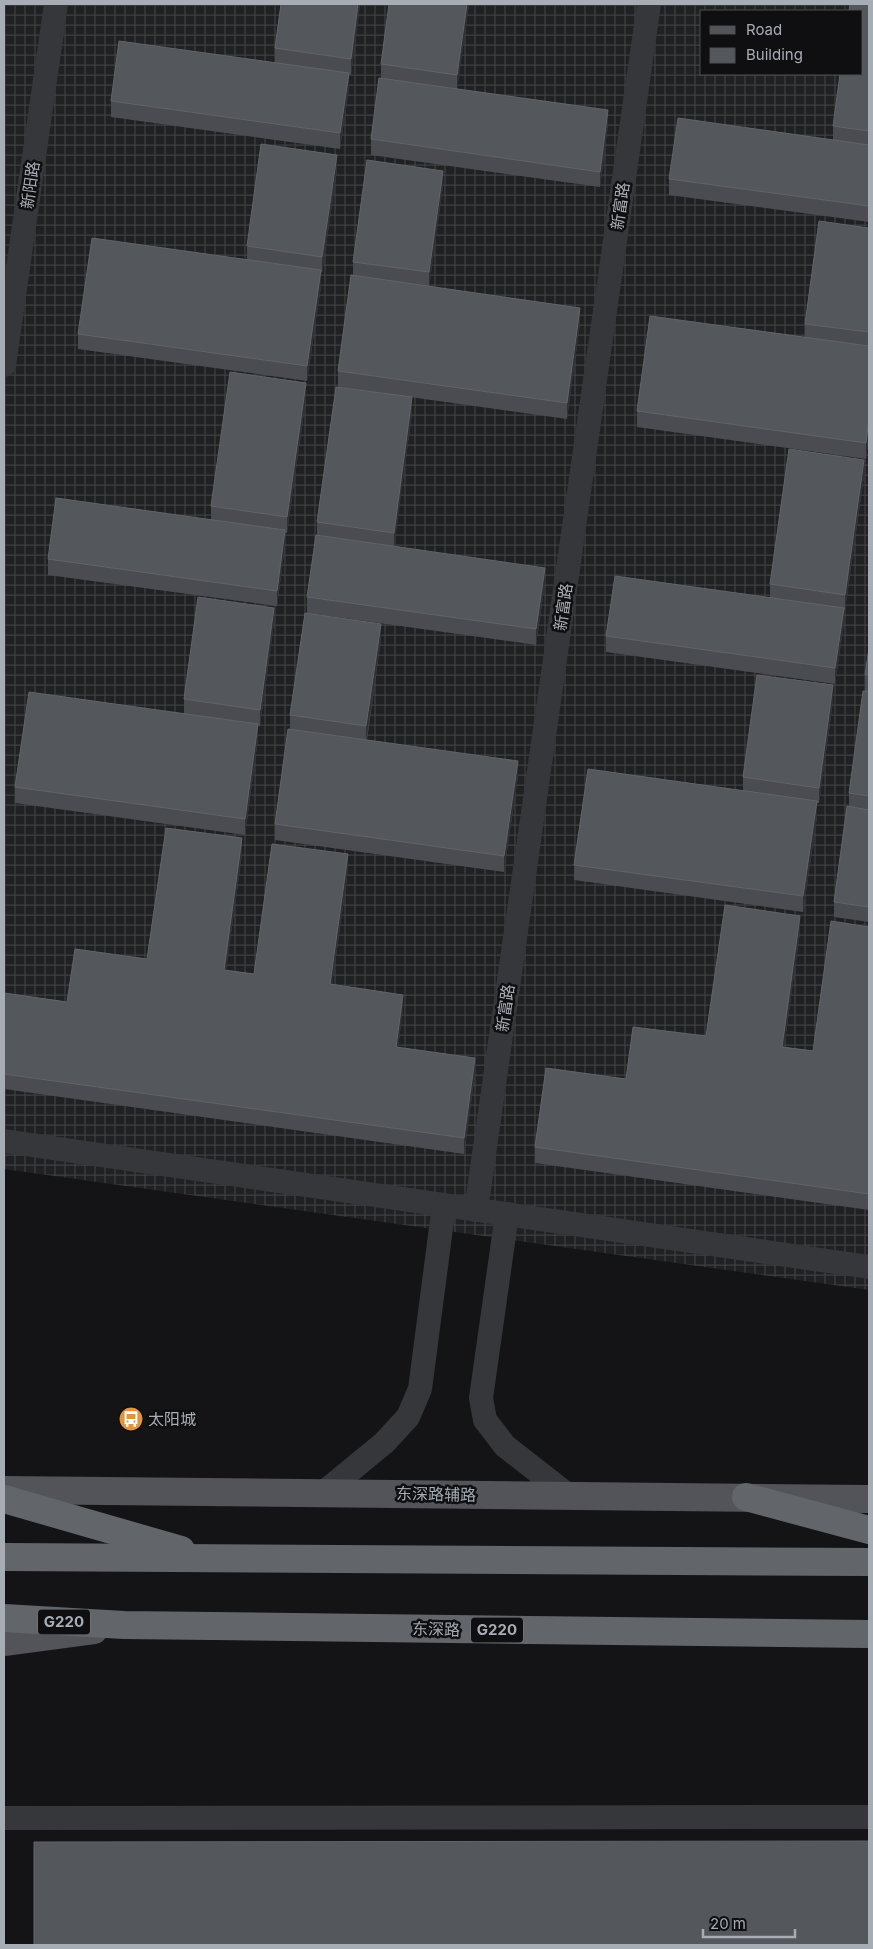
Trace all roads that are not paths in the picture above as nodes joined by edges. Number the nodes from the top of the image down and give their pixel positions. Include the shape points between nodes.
1 (56, 4) edge
2 (650, 4) edge
3 (4, 365) edge
4 (4, 1141) edge
5 (444, 1205) junction
6 (476, 1210) junction
7 (507, 1214) junction
8 (869, 1267) edge
9 (4, 1490) edge
10 (323, 1493) junction
11 (569, 1496) junction
12 (746, 1498) junction
13 (4, 1499) edge
14 (869, 1499) edge
15 (869, 1530) edge
16 (4, 1556) edge
17 (216, 1560) junction
18 (869, 1562) edge
19 (4, 1618) edge
20 (124, 1625) junction
21 (869, 1634) edge
22 (4, 1642) edge
23 (869, 1817) edge
24 (4, 1818) edge

1 - 3 street, 新阳路
2 - 6 street, 新富路
4 - 5 street
5 - 6 street
5 - 10 street via 420,1389 408,1417 384,1443
6 - 7 street
7 - 8 street
7 - 11 street via 481,1398 485,1420 505,1446
9 - 10 main road, 东深路辅路
10 - 11 main road, 东深路辅路
11 - 12 main road, 东深路辅路
12 - 14 main road, 东深路辅路
12 - 15 highway
13 - 17 highway
16 - 17 highway
17 - 18 highway
19 - 20 highway, 东深路 / G220
20 - 21 highway, 东深路 / G220
20 - 22 main road
23 - 24 street

